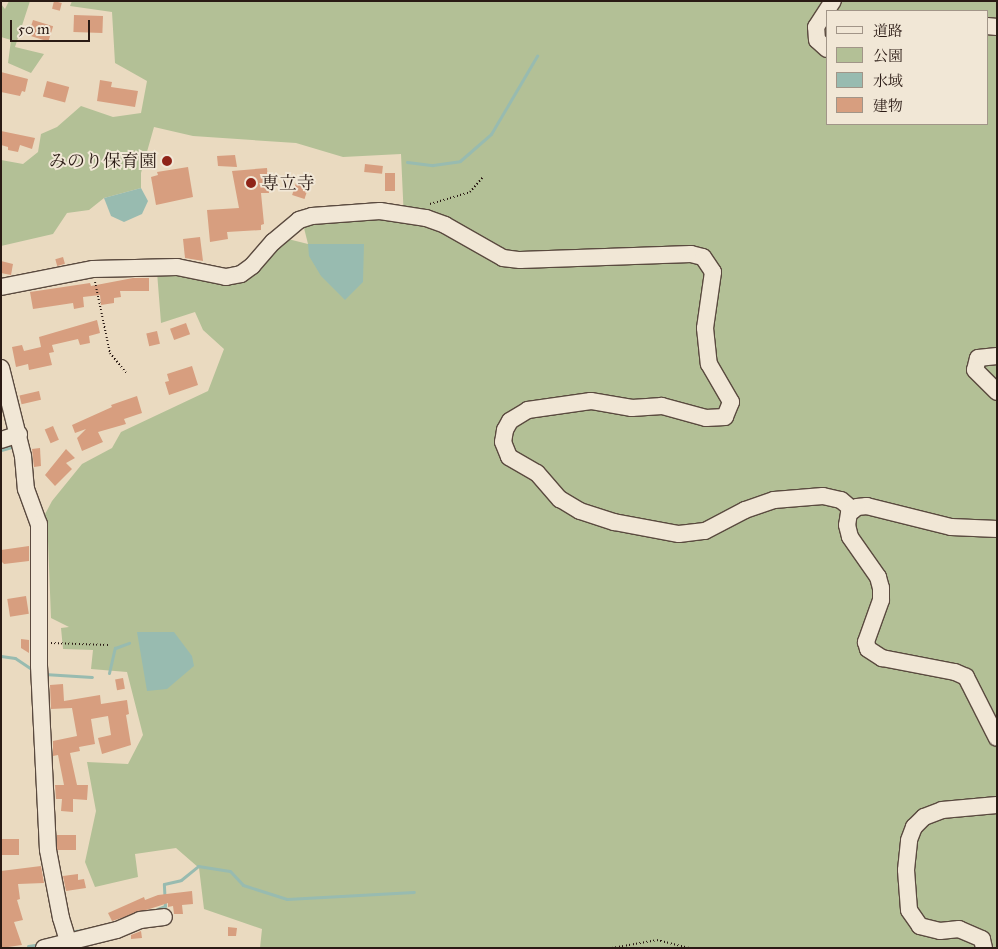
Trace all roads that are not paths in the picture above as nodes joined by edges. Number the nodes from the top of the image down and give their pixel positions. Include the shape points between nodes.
1 (826, 13) edge
2 (826, 48) edge
3 (1, 287) edge
4 (997, 356) edge
5 (1, 368) edge
6 (997, 392) edge
7 (19, 434) junction
8 (1, 440) edge
9 (853, 510) junction
10 (997, 529) edge
11 (997, 738) edge
12 (997, 805) edge
13 (164, 917) dead end
14 (69, 946) edge
15 (44, 948) edge
16 (984, 948) edge

1 - 2 street via 816,27 817,40
3 - 9 street via 93,268 177,267 226,277 241,274 299,220 312,216 380,211 426,218 445,225 503,258 691,254 703,257 713,272 705,328 706,346 709,364 732,402 725,417 706,418 662,406 632,408 591,401 519,414 505,430 505,450 520,465 548,483 560,499 580,511 614,522 679,534 706,531 745,510 774,500 823,496 841,500
4 - 6 street via 978,358 975,370
5 - 7 street
7 - 8 street
7 - 14 street via 26,489 39,524 39,642 48,850
9 - 10 street via 868,506 951,528
9 - 11 street via 849,513 847,525 850,537 878,577 881,588 881,600 866,642 868,649 882,658 956,672 966,677
12 - 16 street via 942,810 924,817 914,827 909,840 906,870 909,910 920,926 940,931 959,929 982,939
13 - 14 street via 140,920
14 - 15 street

